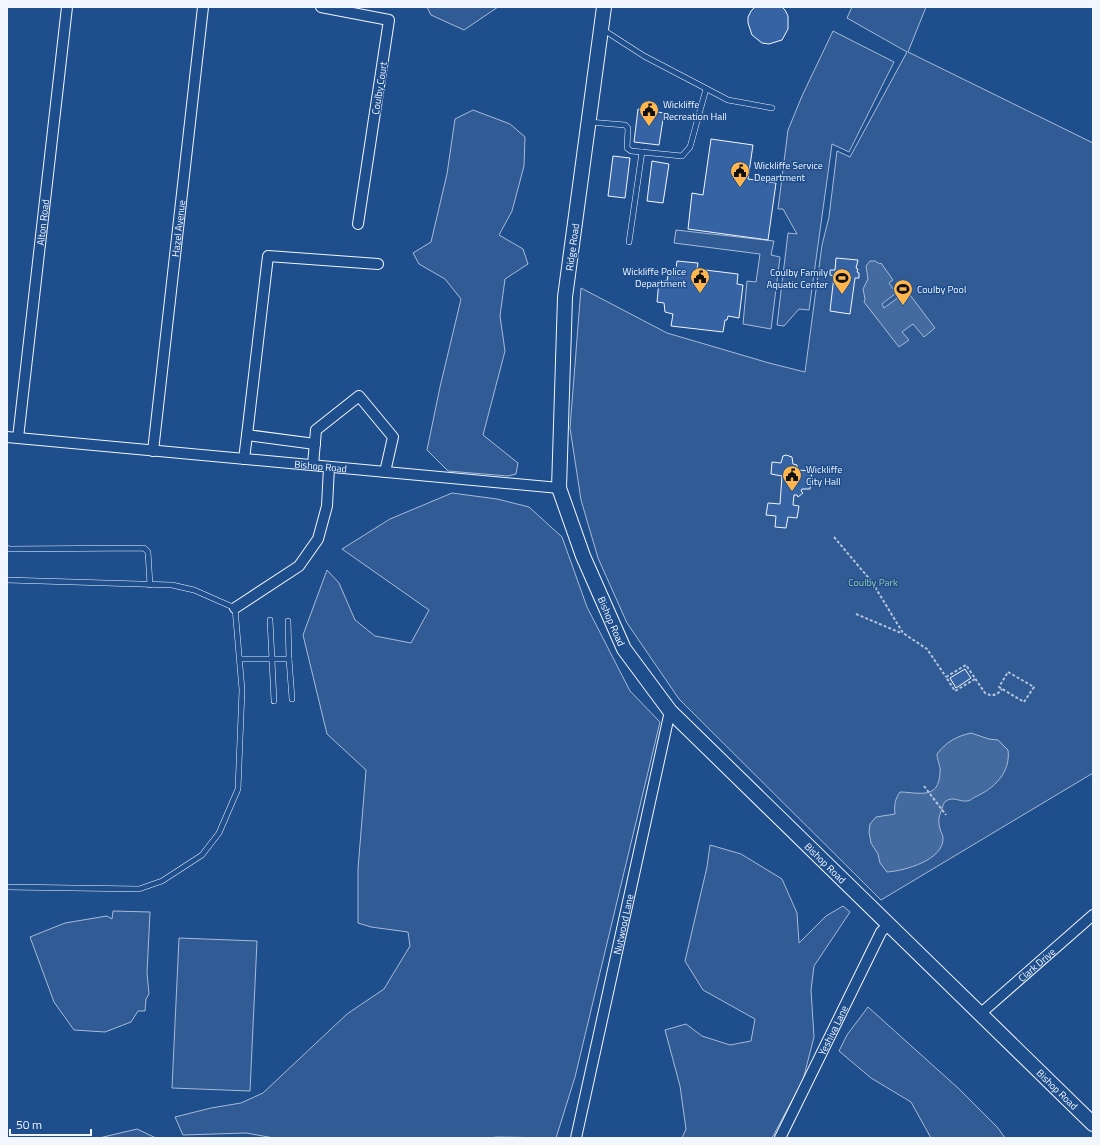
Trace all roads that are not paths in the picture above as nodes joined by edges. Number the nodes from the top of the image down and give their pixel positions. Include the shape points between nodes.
1 (67, 7) edge
2 (203, 7) edge
3 (321, 7) edge
4 (604, 7) edge
5 (601, 28) junction
6 (706, 89) junction
7 (772, 108) dead end
8 (588, 122) junction
9 (642, 152) junction
10 (358, 224) dead end
11 (629, 242) dead end
12 (378, 264) dead end
13 (248, 434) junction
14 (7, 437) edge
15 (18, 438) junction
16 (315, 444) junction
17 (153, 451) junction
18 (244, 459) junction
19 (313, 465) junction
20 (329, 466) junction
21 (385, 472) junction
22 (559, 488) junction
23 (7, 548) edge
24 (7, 580) edge
25 (150, 585) junction
26 (235, 608) junction
27 (270, 620) dead end
28 (288, 621) dead end
29 (240, 659) junction
30 (272, 659) junction
31 (289, 659) junction
32 (292, 700) dead end
33 (274, 701) dead end
34 (670, 711) junction
35 (7, 887) edge
36 (1093, 915) edge
37 (889, 924) junction
38 (980, 1014) junction
39 (1093, 1124) edge
40 (782, 1137) edge
41 (576, 1138) edge

1 - 15 street, Alton Road
2 - 17 street, Hazel Avenue
3 - 10 street, Coulby Court via 389,20
4 - 5 main road, Ridge Road
5 - 6 lane via 644,56
5 - 8 main road, Ridge Road
6 - 7 lane via 728,100
6 - 9 lane via 690,147 685,154 682,156
8 - 9 lane via 625,125 628,128 627,148
8 - 22 main road, Ridge Road via 565,297
9 - 11 lane
12 - 13 street via 268,256
13 - 16 street
13 - 18 street
14 - 15 street, Bishop Road
15 - 17 street, Bishop Road
16 - 19 street
16 - 21 street via 316,430 359,396 393,437
17 - 18 street, Bishop Road
18 - 19 street, Bishop Road
19 - 20 street, Bishop Road
20 - 21 street, Bishop Road
20 - 26 street via 327,506 318,539 299,566
21 - 22 street, Bishop Road
22 - 34 main road, Bishop Road via 583,556 624,649
23 - 25 lane via 144,548 148,552
24 - 25 lane
25 - 26 lane via 194,590
26 - 29 lane
27 - 30 lane
28 - 31 lane
29 - 30 lane
29 - 35 lane via 242,690 238,789 219,833 202,855 162,881 139,889
30 - 31 lane
30 - 33 lane
31 - 32 lane
34 - 37 main road, Bishop Road
34 - 41 street, Nutwood Lane
36 - 38 street, Clark Drive
37 - 38 main road, Bishop Road
37 - 40 street, Yeshiva Lane via 881,932
38 - 39 main road, Bishop Road

